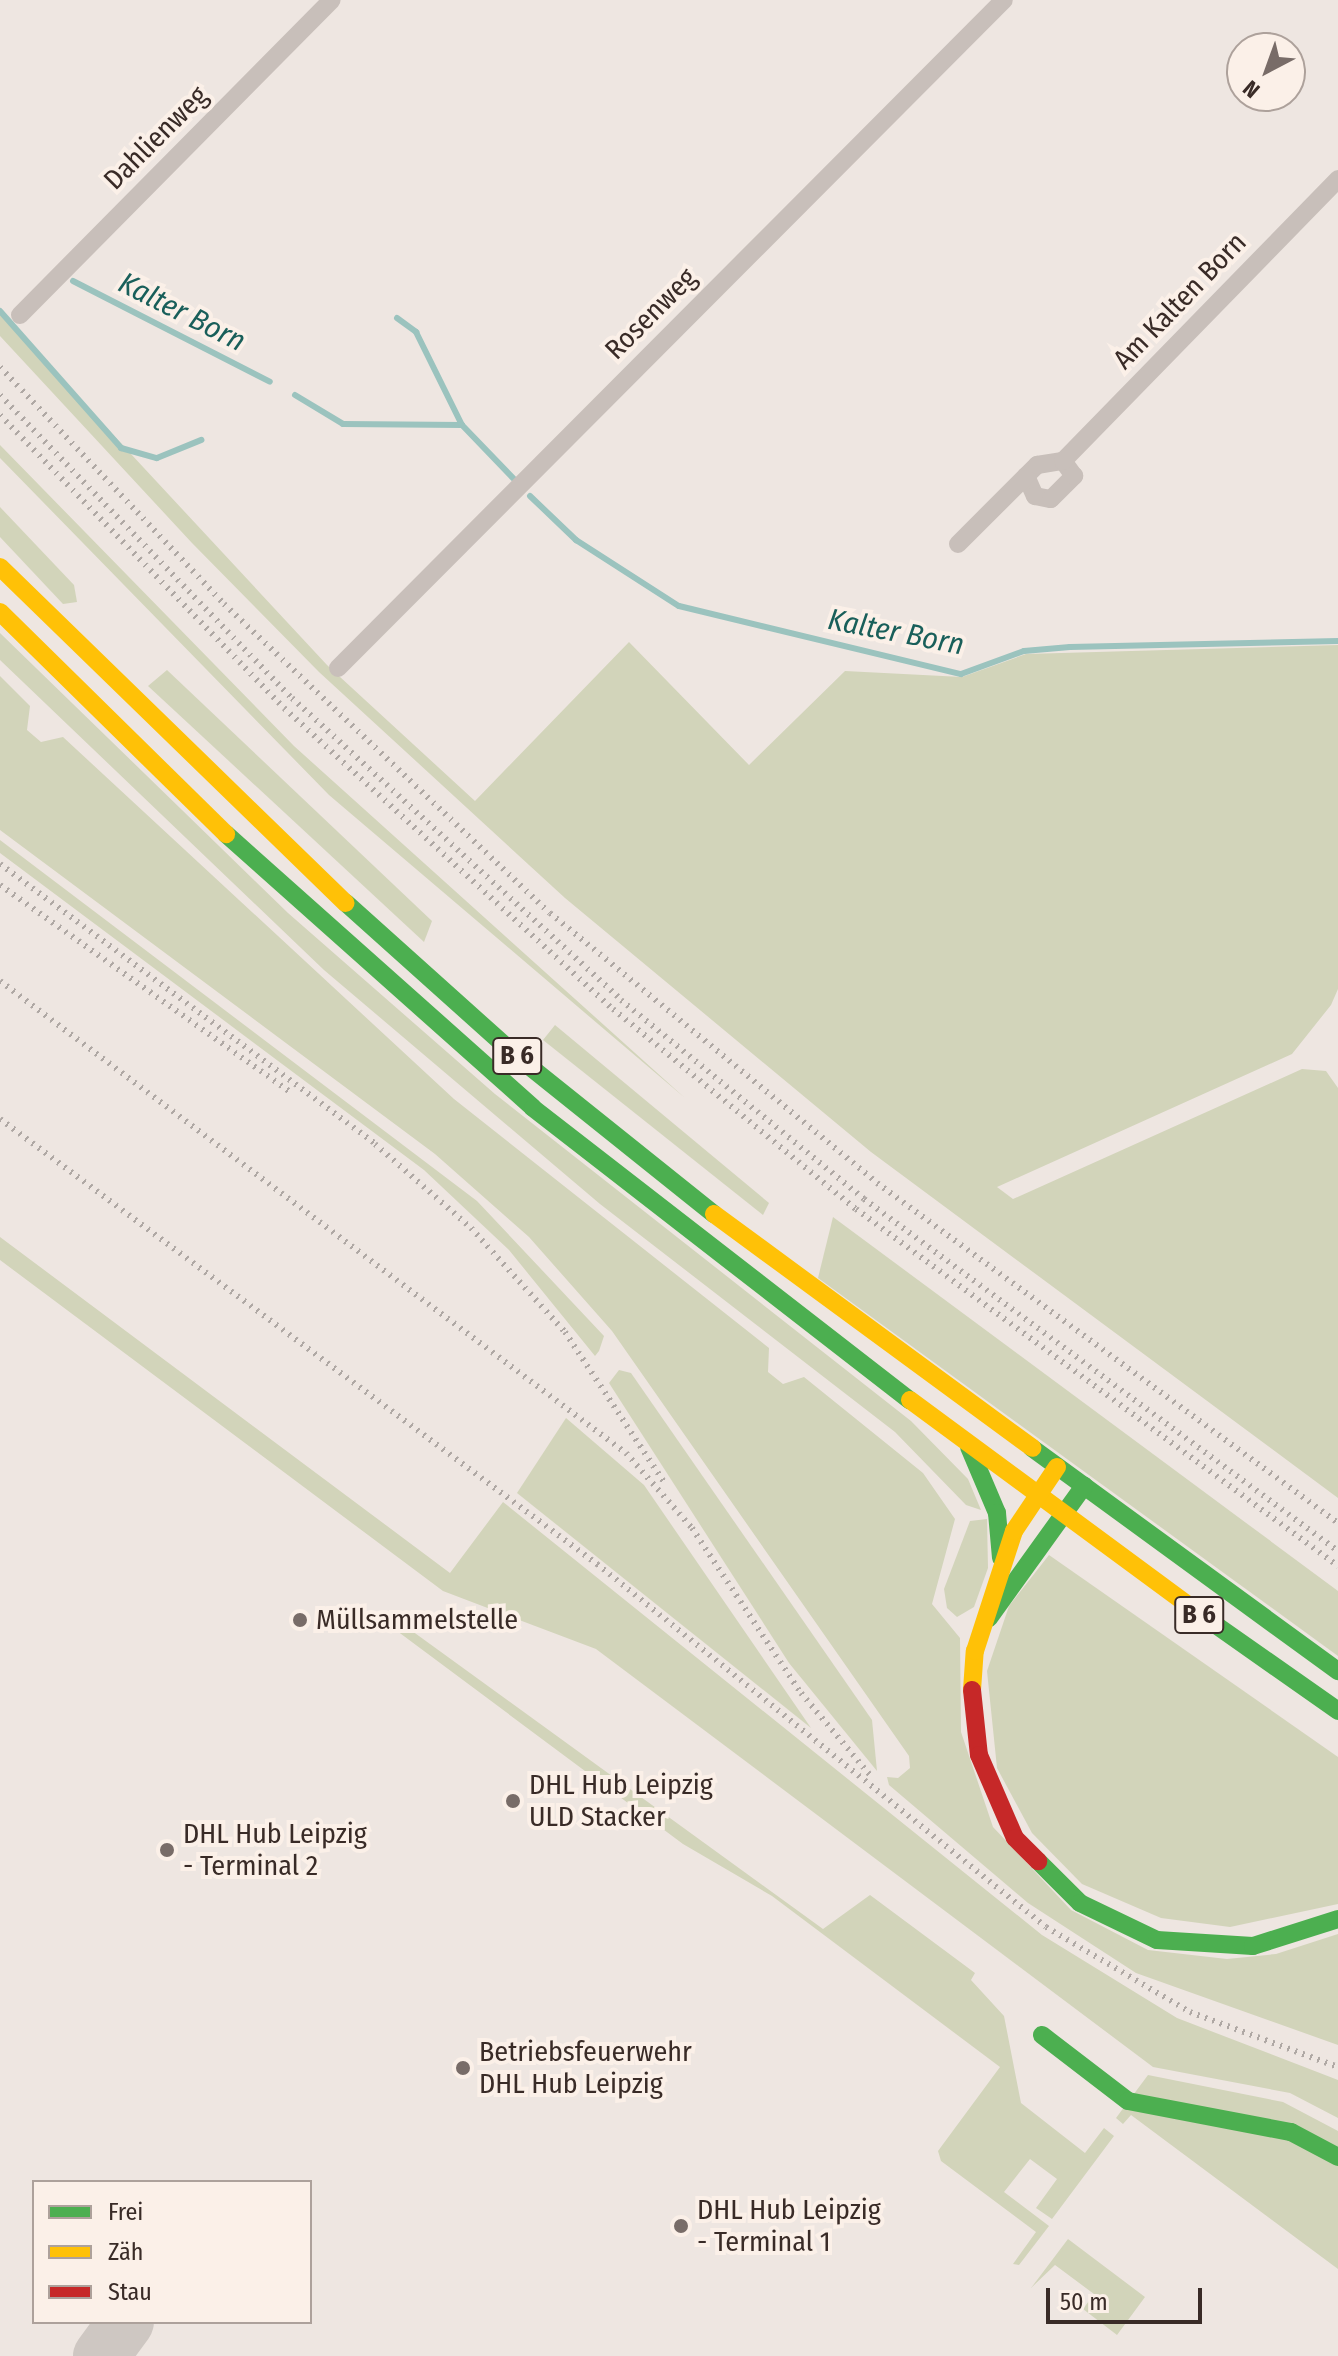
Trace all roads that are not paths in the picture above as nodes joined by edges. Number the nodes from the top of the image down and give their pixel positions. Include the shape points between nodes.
1 (332, 0) edge
2 (1004, 0) edge
3 (1338, 179) edge
4 (20, 315) dead end
5 (1063, 461) junction
6 (1026, 476) junction
7 (958, 544) dead end
8 (0, 567) edge
9 (0, 612) edge
10 (338, 668) dead end
11 (969, 1447) junction
12 (1057, 1467) junction
13 (1084, 1486) junction
14 (1036, 1497) junction
15 (1062, 1517) junction
16 (1001, 1559) junction
17 (979, 1635) junction
18 (1338, 1671) edge
19 (1338, 1711) edge
20 (1338, 1919) edge
21 (1042, 2035) dead end
22 (1338, 2157) edge

1 - 4 street, Dahlienweg
2 - 10 street, Rosenweg
3 - 5 street, Am Kalten Born
5 - 6 street, Am Kalten Born via 1037,465
5 - 6 street via 1074,476 1051,499 1035,496
6 - 7 street, Am Kalten Born
8 - 12 main road, B 6 via 269,834 519,1058 723,1222
9 - 11 main road, B 6 via 385,981 545,1118
11 - 14 main road, B 6
11 - 16 main road via 997,1513
12 - 13 main road, B 6
12 - 14 main road
13 - 15 main road
13 - 18 main road, B 6
14 - 15 main road, B 6
14 - 16 main road
15 - 17 main road
15 - 19 main road, B 6
16 - 17 main road
17 - 20 main road via 971,1696 989,1791 1041,1871 1080,1903 1157,1940 1206,1947 1253,1946
21 - 22 main road via 1128,2101 1291,2132

